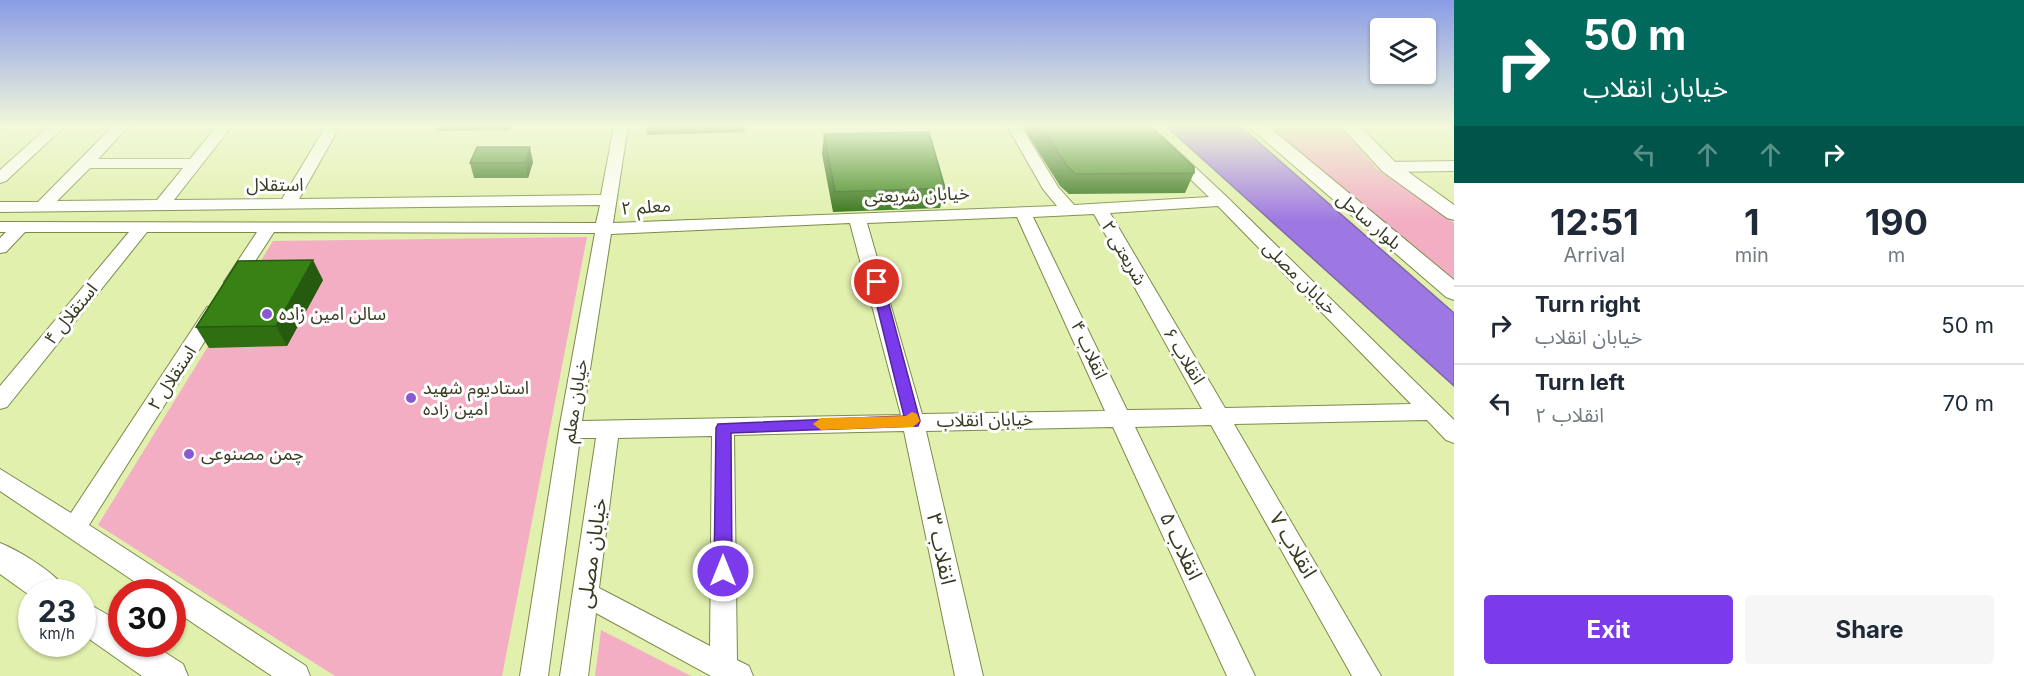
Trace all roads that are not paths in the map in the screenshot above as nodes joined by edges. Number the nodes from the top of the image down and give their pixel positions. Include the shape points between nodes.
1 (23, 158) edge
2 (90, 158) edge
3 (200, 158) edge
4 (315, 158) edge
5 (616, 158) edge
6 (1033, 158) edge
7 (1176, 158) edge
8 (1294, 158) edge
9 (1380, 158) edge
10 (85, 163) junction
11 (195, 164) junction
12 (1454, 166) edge
13 (1389, 167) junction
14 (0, 178) edge
15 (609, 200) junction
16 (1222, 201) junction
17 (551, 202) junction
18 (287, 205) junction
19 (161, 206) junction
20 (0, 207) edge
21 (42, 207) junction
22 (1099, 209) junction
23 (1070, 210) junction
24 (1022, 211) junction
25 (1454, 214) edge
26 (857, 216) junction
27 (691, 224) joint
28 (0, 227) edge
29 (21, 227) junction
30 (142, 227) junction
31 (269, 227) junction
32 (546, 227) junction
33 (605, 229) junction
34 (0, 248) edge
35 (1454, 292) edge
36 (1149, 297) joint
37 (0, 401) edge
38 (1434, 412) junction
39 (1218, 414) junction
40 (1120, 417) junction
41 (913, 421) junction
42 (723, 428) junction
43 (570, 430) junction
44 (608, 430) junction
45 (1454, 434) edge
46 (0, 479) edge
47 (74, 528) junction
48 (0, 557) edge
49 (32, 579) edge
50 (151, 579) edge
51 (587, 595) junction
52 (186, 602) edge
53 (143, 657) edge
54 (731, 671) edge
55 (171, 676) edge
56 (296, 676) edge
57 (534, 676) edge
58 (574, 676) edge
59 (969, 676) edge
60 (1242, 676) edge
61 (1367, 676) edge

1 - 14 street
2 - 10 street
3 - 11 street
4 - 18 street
5 - 15 street, خیابان معلم
6 - 23 street via 1051,189
7 - 16 street, خیابان مصلی
8 - 35 main road, بلوار ساحل
9 - 13 main road
10 - 11 street
10 - 21 street
11 - 19 street
12 - 13 street
13 - 25 main road
15 - 17 street, استقلال
15 - 33 street, خیابان معلم
16 - 22 street, خیابان شریعتی
16 - 38 street, خیابان مصلی
17 - 18 street, استقلال
17 - 32 street
18 - 19 street, استقلال
19 - 21 street, استقلال
20 - 21 street, استقلال
22 - 23 street, خیابان شریعتی
22 - 36 street, شریعتی ۲
23 - 24 street, خیابان شریعتی
24 - 26 street, خیابان شریعتی
24 - 40 street, انقلاب ۴
26 - 27 street, خیابان شریعتی
26 - 41 street, انقلاب ۳
27 - 33 street, معلم ۲
28 - 29 street
29 - 30 street
29 - 34 street
30 - 31 street
30 - 37 street, استقلال ۴
31 - 32 street
31 - 47 street, استقلال ۲
32 - 33 street
33 - 43 street, خیابان معلم
36 - 39 street, انقلاب ۶
38 - 39 street, خیابان انقلاب
38 - 45 street, خیابان مصلی
39 - 40 street, خیابان انقلاب
39 - 61 street, انقلاب ۷
40 - 41 street, خیابان انقلاب
40 - 60 street, انقلاب ۵
41 - 42 street, خیابان انقلاب
41 - 59 street, انقلاب ۳
42 - 44 street, خیابان انقلاب
42 - 54 street
43 - 44 street, خیابان انقلاب
43 - 57 street, خیابان معلم
44 - 51 street, خیابان مصلی
46 - 47 street
47 - 50 street
48 - 49 main road
51 - 54 street
51 - 58 street, خیابان مصلی
52 - 56 street
53 - 55 main road

